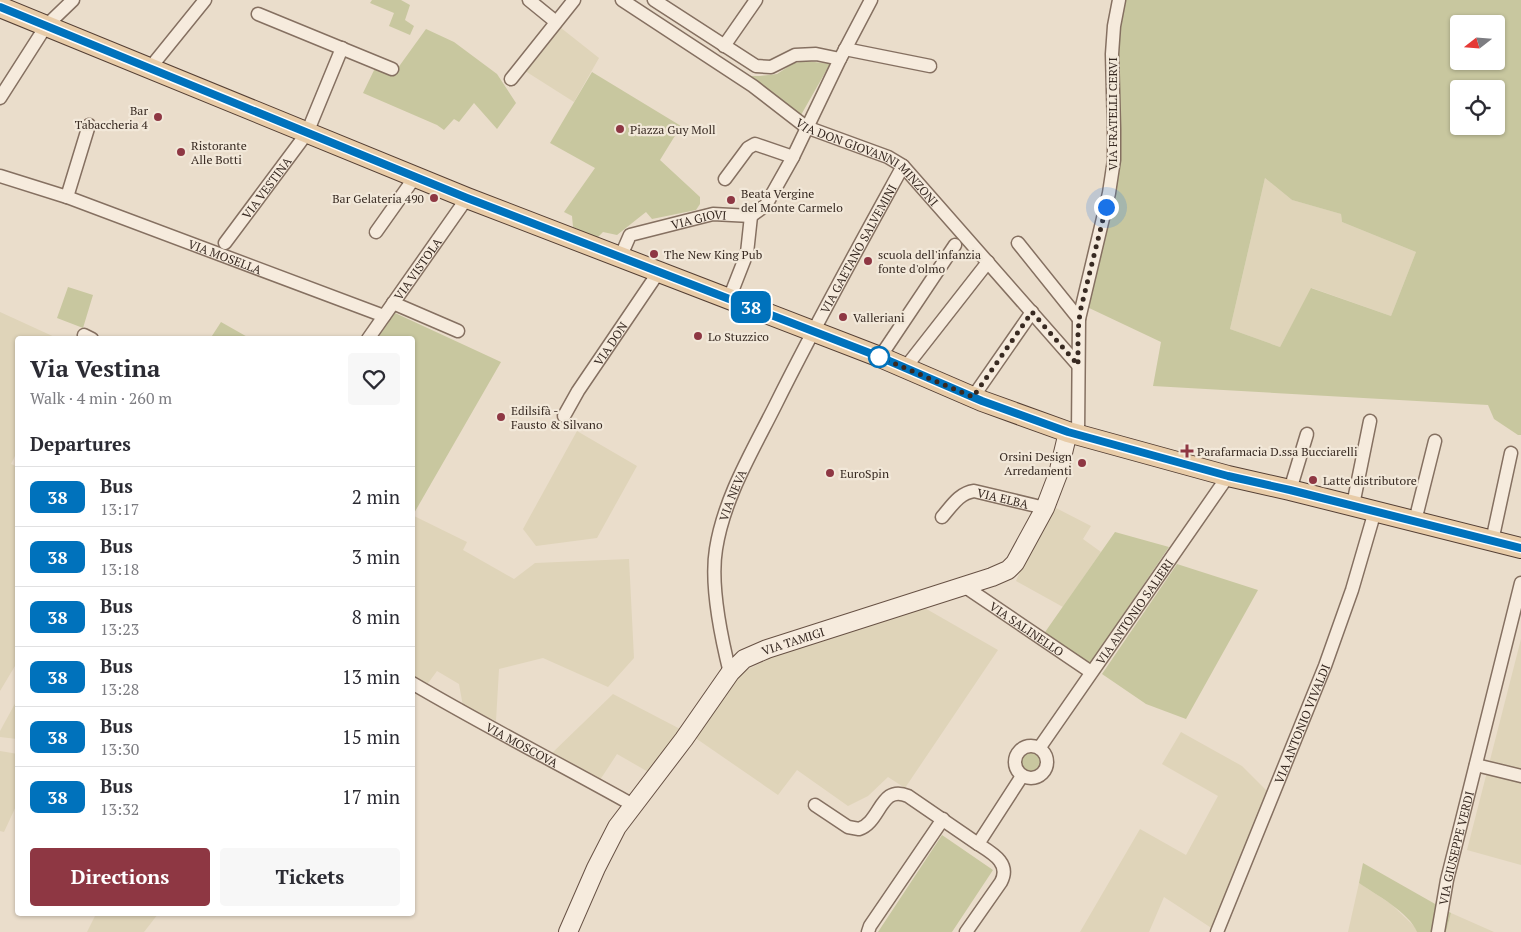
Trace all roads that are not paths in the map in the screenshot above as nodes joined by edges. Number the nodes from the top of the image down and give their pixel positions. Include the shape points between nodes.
1 (72, 0) edge
2 (205, 0) edge
3 (529, 0) edge
4 (574, 0) edge
5 (622, 0) edge
6 (655, 0) edge
7 (756, 0) edge
8 (871, 0) edge
9 (1119, 0) edge
10 (0, 7) edge
11 (258, 14) dead end
12 (556, 22) junction
13 (46, 26) junction
14 (724, 46) junction
15 (342, 48) junction
16 (843, 54) junction
17 (930, 66) dead end
18 (150, 68) junction
19 (392, 69) dead end
20 (511, 79) dead end
21 (0, 98) edge
22 (89, 125) dead end
23 (806, 127) junction
24 (307, 132) junction
25 (793, 157) junction
26 (903, 166) junction
27 (0, 176) edge
28 (415, 177) junction
29 (725, 180) dead end
30 (67, 197) junction
31 (467, 198) junction
32 (751, 216) junction
33 (376, 232) dead end
34 (225, 243) dead end
35 (1018, 243) dead end
36 (955, 245) dead end
37 (620, 258) junction
38 (988, 262) junction
39 (658, 273) junction
40 (729, 299) junction
41 (393, 303) junction
42 (1032, 312) junction
43 (384, 316) junction
44 (1079, 319) junction
45 (458, 331) dead end
46 (812, 331) junction
47 (370, 336) edge
48 (880, 357) junction
49 (1078, 365) junction
50 (905, 368) junction
51 (973, 397) junction
52 (564, 416) dead end
53 (1370, 421) dead end
54 (1073, 433) junction
55 (1307, 434) dead end
56 (1435, 441) dead end
57 (1511, 454) dead end
58 (1228, 476) junction
59 (1290, 490) junction
60 (1353, 506) junction
61 (1045, 508) junction
62 (1375, 511) junction
63 (942, 518) dead end
64 (1415, 521) junction
65 (1492, 541) junction
66 (1521, 548) edge
67 (1521, 583) edge
68 (964, 586) junction
69 (730, 672) junction
70 (1091, 672) junction
71 (415, 685) edge
72 (1040, 748) junction
73 (1476, 765) junction
74 (1022, 776) junction
75 (1521, 776) edge
76 (633, 805) junction
77 (816, 805) dead end
78 (943, 820) junction
79 (978, 844) junction
80 (568, 932) edge
81 (868, 932) edge
82 (966, 932) edge
83 (1217, 932) edge
84 (1438, 932) edge

1 - 13 street
2 - 18 street
3 - 12 street
4 - 12 street
5 - 23 street, VIA DON GIOVANNI MINZONI via 753,86
6 - 14 street
7 - 14 street
8 - 16 street
9 - 44 street, VIA FRATELLI CERVI via 1112,54 1113,167
10 - 13 main road
11 - 15 street
12 - 20 street
13 - 18 main road
13 - 21 street
14 - 16 street via 756,66 771,67 795,55
15 - 19 street
15 - 24 street, VIA VESTINA
16 - 17 street
16 - 23 street
18 - 24 main road
22 - 30 street
23 - 25 street
23 - 26 street, VIA DON GIOVANNI MINZONI via 888,157
24 - 28 main road
24 - 34 street, VIA VESTINA
25 - 29 street via 755,144 748,148
25 - 32 street via 766,206
26 - 38 street, VIA DON GIOVANNI MINZONI
26 - 46 street, VIA GAETANO SALVEMINI
27 - 30 street, VIA MOSELLA
28 - 31 main road
28 - 33 street
30 - 43 street, VIA MOSELLA
31 - 37 main road
31 - 41 street, VIA VISTOLA
32 - 37 street, VIA GIOVI via 713,214 630,235
32 - 40 street via 746,253
35 - 44 street
36 - 48 street
37 - 39 main road
38 - 42 street, VIA DON GIOVANNI MINZONI
38 - 50 street
39 - 40 main road
39 - 52 street, VIA DON
40 - 46 main road
41 - 43 street, VIA VISTOLA
41 - 45 street
42 - 49 street, VIA DON GIOVANNI MINZONI
42 - 51 street
43 - 47 street, VIA VISTOLA
44 - 49 street, VIA FRATELLI CERVI
46 - 48 main road
46 - 69 street, VIA NEVA via 737,482 720,532 714,563 715,586
48 - 50 main road
49 - 54 street, VIA FRATELLI CERVI
50 - 51 main road
51 - 54 main road
53 - 60 street
54 - 58 main road
54 - 61 street, VIA TAMIGI
55 - 59 street
56 - 64 street
57 - 65 street
58 - 59 main road
58 - 70 street, VIA ANTONIO SALIERI
59 - 60 main road
60 - 62 main road
61 - 63 street, VIA ELBA via 977,490 959,497
61 - 68 street, VIA TAMIGI via 1012,566
62 - 64 main road
62 - 83 street, VIA ANTONIO VIVALDI via 1325,666
64 - 65 main road
65 - 66 main road
67 - 73 street, VIA GIUSEPPE VERDI
68 - 69 street, VIA TAMIGI via 767,649 744,660
68 - 70 street, VIA SALINELLO
69 - 76 street, VIA TAMIGI
70 - 72 street, VIA ANTONIO SALIERI
71 - 76 street, VIA MOSCOVA
72 - 74 street via 1046,755 1045,770 1037,777
72 - 74 street via 1029,745 1016,754 1014,764
73 - 75 street
73 - 84 street, VIA GIUSEPPE VERDI via 1445,886
74 - 79 street
76 - 80 street, VIA TAMIGI via 607,844
77 - 78 street via 848,827 860,829 869,823 888,796 900,793
78 - 79 street
78 - 81 street
79 - 82 street via 1000,860 1004,876

